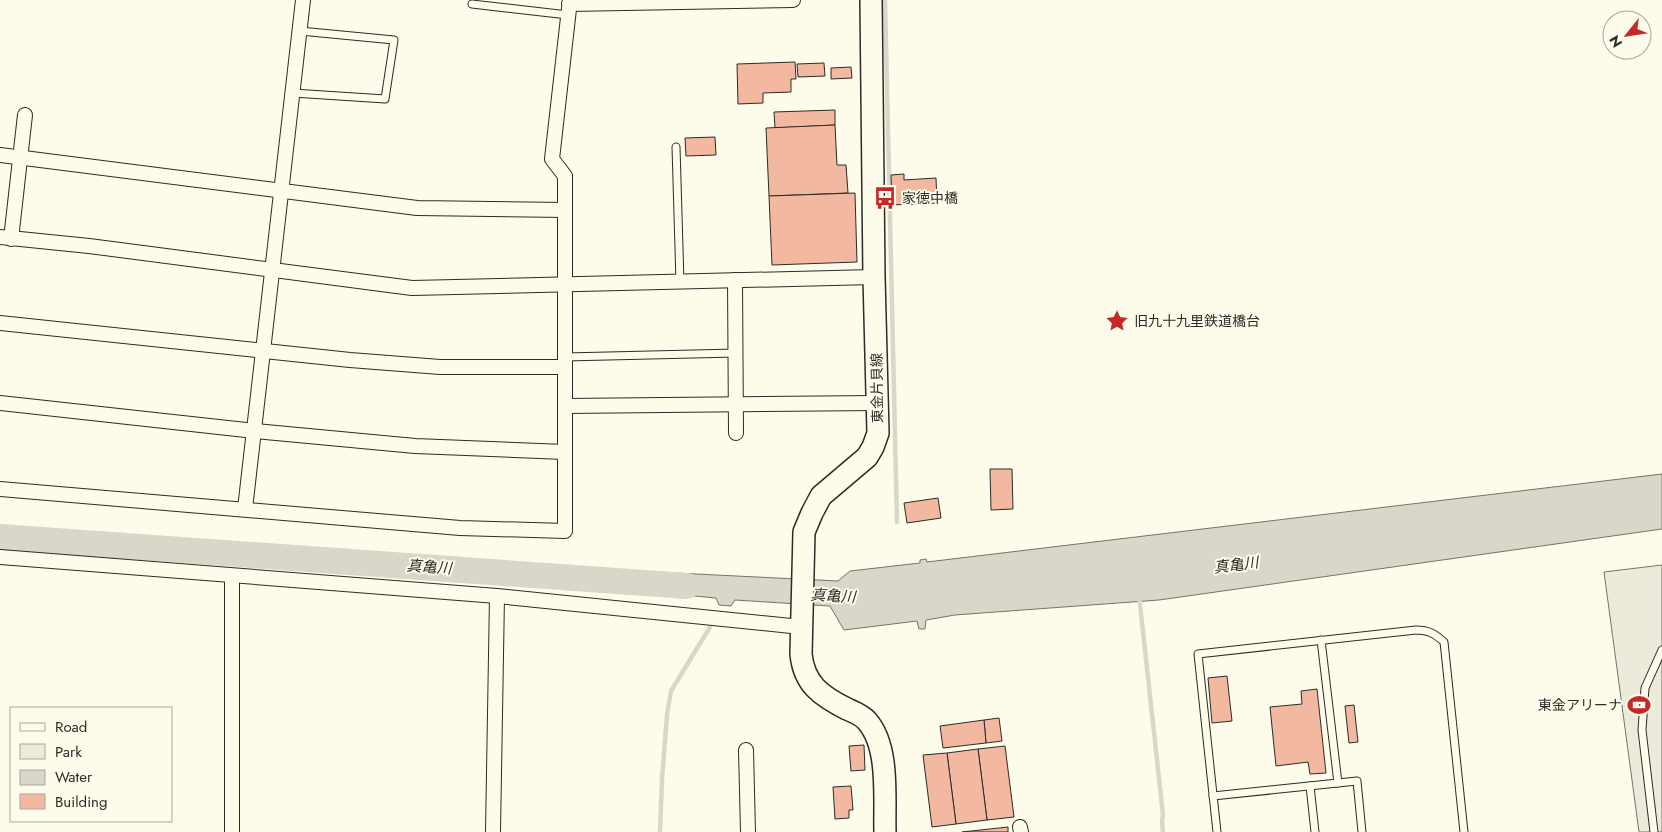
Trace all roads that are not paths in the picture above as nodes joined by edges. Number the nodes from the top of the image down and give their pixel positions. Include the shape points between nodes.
1 (303, 0) edge
2 (793, 0) edge
3 (871, 0) edge
4 (472, 4) dead end
5 (569, 6) edge
6 (300, 32) junction
7 (293, 93) junction
8 (25, 115) dead end
9 (676, 147) dead end
10 (0, 155) edge
11 (19, 158) junction
12 (282, 192) junction
13 (565, 210) junction
14 (6, 238) edge
15 (273, 271) junction
16 (874, 277) junction
17 (735, 280) junction
18 (680, 282) junction
19 (565, 284) junction
20 (0, 323) edge
21 (264, 351) junction
22 (736, 353) junction
23 (565, 362) junction
24 (0, 403) edge
25 (878, 403) junction
26 (736, 405) junction
27 (565, 406) junction
28 (255, 431) junction
29 (736, 433) dead end
30 (565, 452) junction
31 (0, 489) edge
32 (246, 509) junction
33 (0, 556) edge
34 (232, 576) junction
35 (497, 596) junction
36 (801, 627) junction
37 (1321, 640) junction
38 (1662, 650) edge
39 (746, 750) dead end
40 (1338, 783) junction
41 (1310, 786) junction
42 (1213, 796) junction
43 (232, 832) edge
44 (493, 832) edge
45 (748, 832) edge
46 (885, 832) edge
47 (1217, 832) edge
48 (1315, 832) edge
49 (1362, 832) edge
50 (1464, 832) edge
51 (1654, 832) edge

1 - 6 street
2 - 5 street
3 - 16 main road, 東金片貝線
4 - 5 lane
5 - 13 street via 552,159 564,176
6 - 7 street
6 - 7 lane via 394,40 385,99
7 - 12 street
8 - 11 street
9 - 18 lane
10 - 11 street
11 - 12 street
11 - 14 street
12 - 13 street via 417,208
12 - 15 street
13 - 19 street
14 - 15 street
15 - 19 street via 412,288
15 - 21 street
16 - 17 street
16 - 25 main road, 東金片貝線
17 - 18 street
17 - 22 street
18 - 19 street
19 - 23 street
20 - 21 street
21 - 23 street via 440,367
21 - 28 street
22 - 23 lane
22 - 26 street
23 - 27 street
24 - 28 street
25 - 26 street
25 - 36 main road, 東金片貝線 via 878,433 870,452 821,496 804,532
26 - 27 street
26 - 29 street
27 - 30 street
28 - 30 street via 414,446
28 - 32 street
30 - 32 street via 565,531 460,528
31 - 32 street
33 - 34 street
34 - 35 street
34 - 43 street
35 - 36 street
35 - 44 street
36 - 46 main road, 東金片貝線 via 802,668 808,680 821,693 866,720 878,743 884,758
37 - 40 lane
37 - 42 lane via 1198,654
37 - 50 lane via 1426,630 1444,642
38 - 51 lane via 1645,688 1642,730
39 - 45 street
40 - 41 lane
40 - 49 lane via 1357,781
41 - 42 lane
41 - 48 lane
42 - 47 lane

